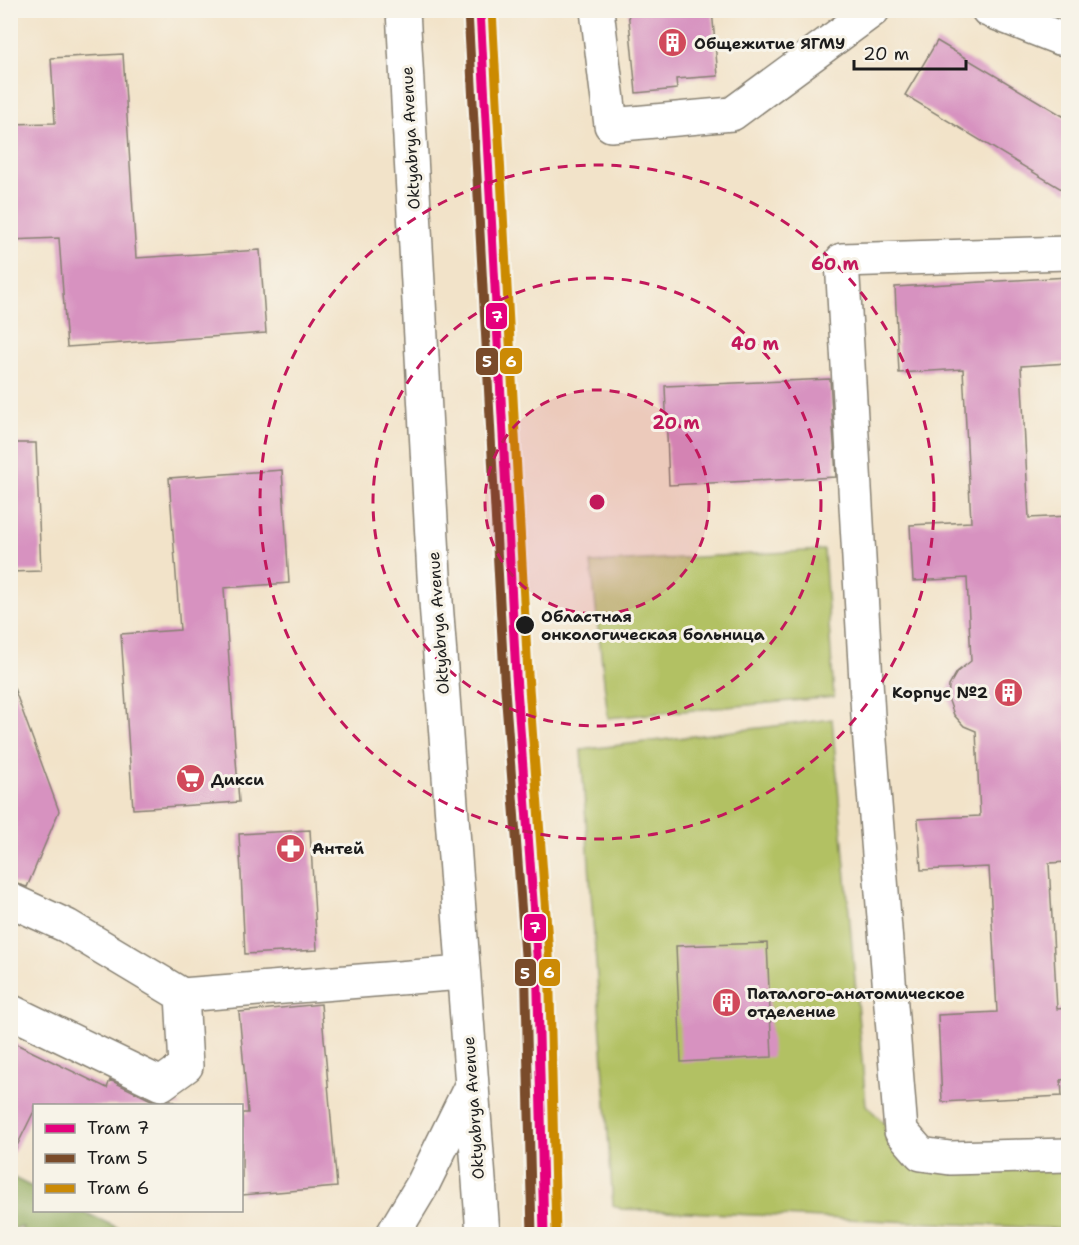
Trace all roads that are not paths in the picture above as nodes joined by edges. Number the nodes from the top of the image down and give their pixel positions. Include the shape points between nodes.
1 (403, 10) edge
2 (597, 10) edge
3 (873, 10) edge
4 (988, 10) edge
5 (1068, 37) edge
6 (1068, 253) edge
7 (10, 900) edge
8 (462, 973) junction
9 (182, 995) junction
10 (10, 1011) edge
11 (472, 1085) junction
12 (1068, 1155) edge
13 (393, 1234) edge
14 (483, 1234) edge

1 - 8 main road, Oktyabrya Avenue via 434,574
2 - 3 main road via 611,125 732,114
4 - 5 main road via 1059,38
6 - 12 main road via 842,260 868,716 901,1131 921,1154 950,1158
7 - 9 main road via 67,926
8 - 9 main road
8 - 11 main road, Oktyabrya Avenue
9 - 10 main road via 186,1066 161,1084
11 - 13 main road via 423,1184
11 - 14 main road, Oktyabrya Avenue

